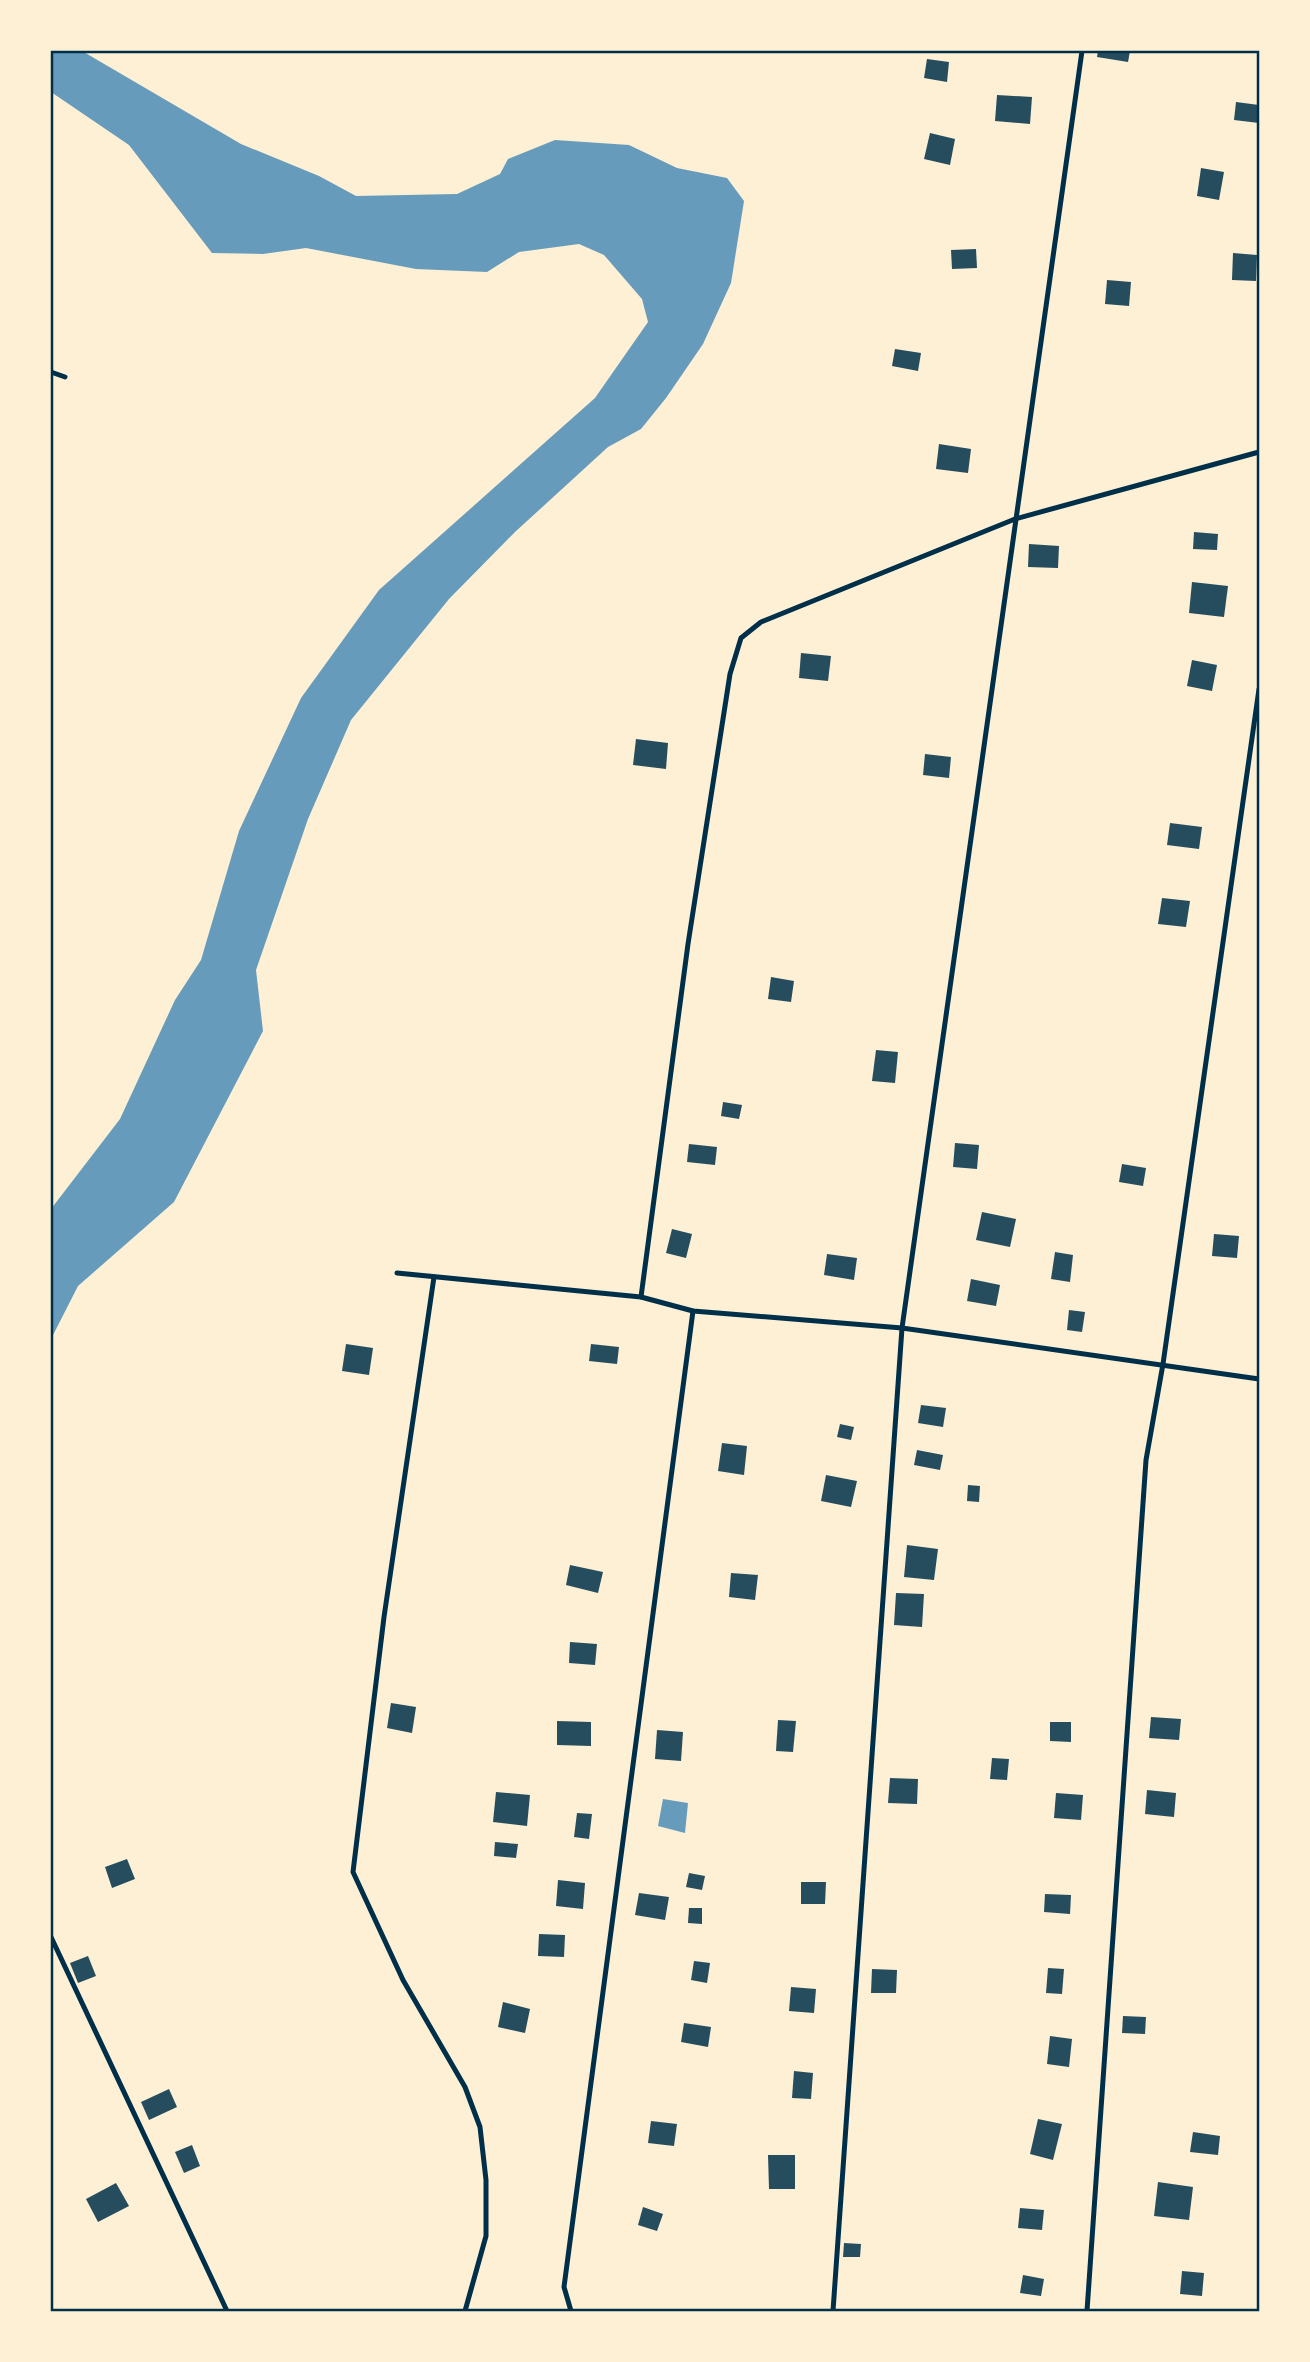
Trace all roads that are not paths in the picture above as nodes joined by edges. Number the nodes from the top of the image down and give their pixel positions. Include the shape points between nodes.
1 (1082, 51) edge
2 (51, 372) edge
3 (65, 377) dead end
4 (1259, 452) edge
5 (1015, 519) junction
6 (1259, 689) edge
7 (397, 1273) dead end
8 (435, 1277) junction
9 (641, 1297) junction
10 (693, 1311) junction
11 (902, 1328) junction
12 (1163, 1364) junction
13 (1259, 1379) edge
14 (51, 1937) edge
15 (227, 2311) edge
16 (465, 2311) edge
17 (571, 2311) edge
18 (833, 2311) edge
19 (1087, 2311) edge

1 - 5 lane
2 - 3 lane
4 - 5 lane
5 - 9 lane via 761,622 741,638 730,674 688,944
5 - 11 lane
6 - 12 lane
7 - 8 lane
8 - 9 lane
8 - 16 lane via 384,1617 353,1872 403,1980 465,2087 480,2127 486,2236
9 - 10 lane
10 - 11 lane
10 - 17 lane via 564,2287
11 - 12 lane
11 - 18 lane
12 - 13 lane
12 - 19 lane via 1146,1460
14 - 15 lane

